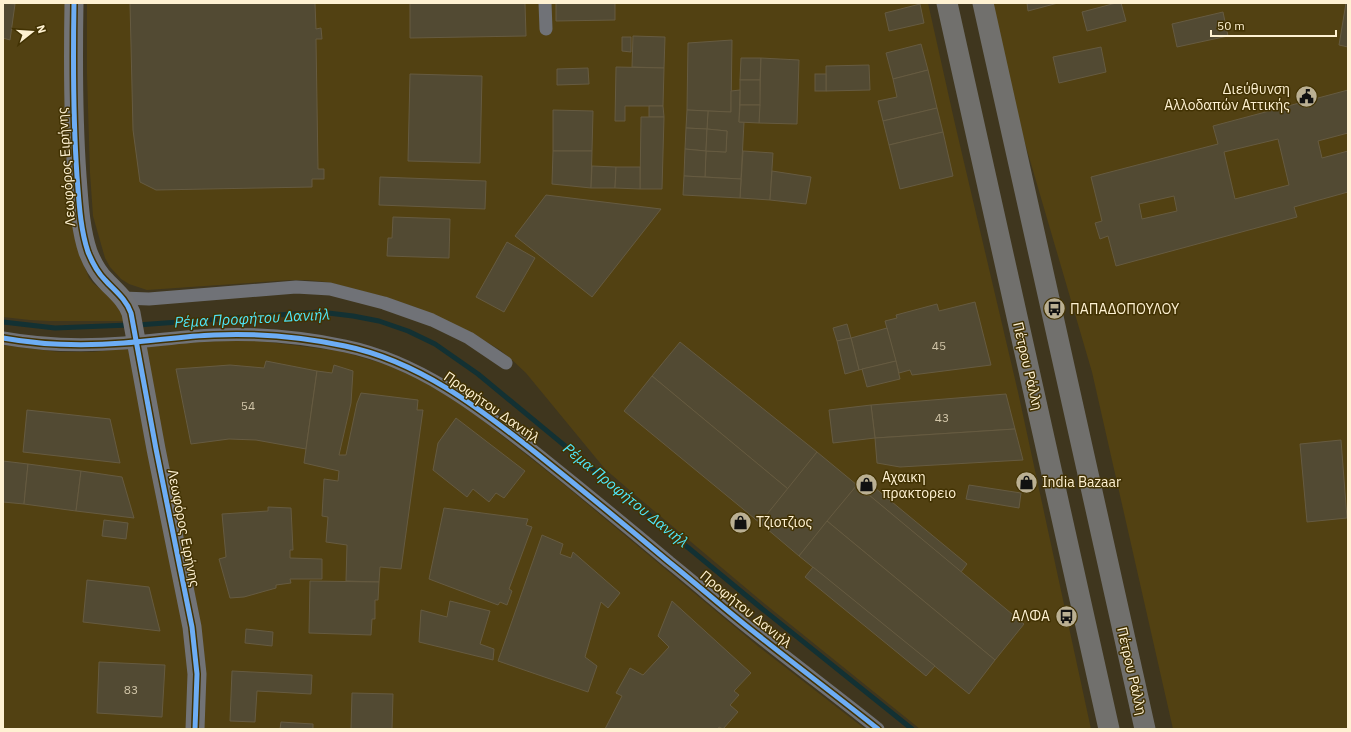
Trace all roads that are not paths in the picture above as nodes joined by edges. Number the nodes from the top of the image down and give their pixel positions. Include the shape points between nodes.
1 (74, 3) edge
2 (545, 3) edge
3 (947, 3) edge
4 (983, 3) edge
5 (546, 29) dead end
6 (127, 306) junction
7 (3, 338) edge
8 (136, 338) junction
9 (506, 363) dead end
10 (195, 729) edge
11 (878, 729) edge
12 (1109, 729) edge
13 (1145, 729) edge

1 - 6 street, Λεωφόρος Ειρήνης via 73,103 84,238 98,271
2 - 5 street
3 - 12 main road, Πέτρου Ράλλη
4 - 13 main road, Πέτρου Ράλλη
6 - 8 street, Λεωφόρος Ειρήνης
6 - 9 street via 149,300 296,287 330,289 372,299 432,320 469,338
7 - 8 street, Προφήτου Δανιήλ via 85,344
8 - 10 street, Λεωφόρος Ειρήνης via 192,627 197,674
8 - 11 street, Προφήτου Δανιήλ via 247,334 309,340 373,353 427,377 481,410 572,481 757,634

